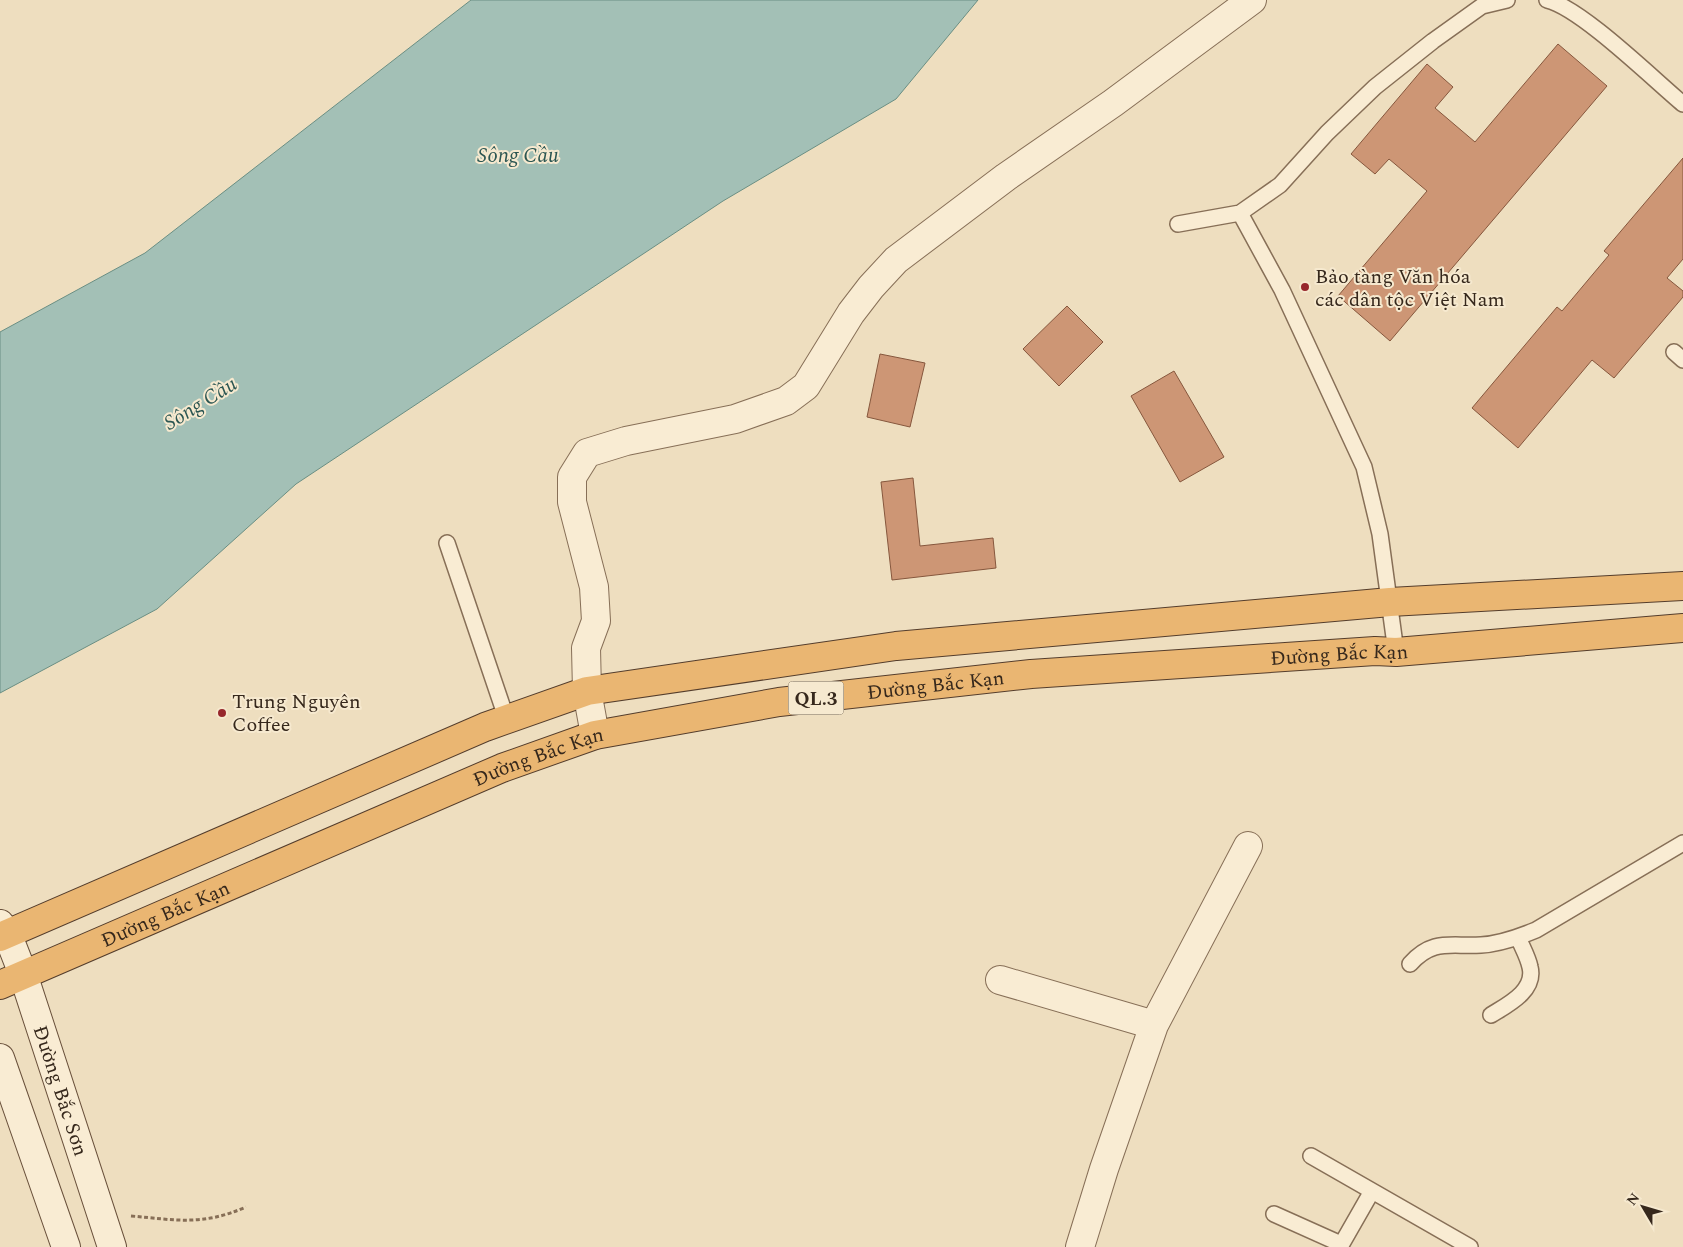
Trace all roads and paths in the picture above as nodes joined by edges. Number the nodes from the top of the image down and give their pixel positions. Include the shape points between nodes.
1 (1252, 0) edge
2 (1506, 0) edge
3 (1554, 1) edge
4 (1683, 104) edge
5 (1240, 213) junction
6 (1178, 224) dead end
7 (447, 543) dead end
8 (1683, 586) edge
9 (1390, 602) junction
10 (1683, 628) edge
11 (1396, 652) junction
12 (587, 691) junction
13 (507, 720) junction
14 (595, 735) junction
15 (1683, 843) edge
16 (1248, 846) dead end
17 (2, 931) edge
18 (1518, 937) junction
19 (1410, 964) dead end
20 (11, 980) edge
21 (1000, 980) dead end
22 (1491, 1015) dead end
23 (1154, 1024) junction
24 (0, 1058) edge
25 (1311, 1156) dead end
26 (1372, 1191) junction
27 (246, 1207) dead end
28 (1274, 1214) dead end
29 (108, 1235) edge
30 (1341, 1246) edge
31 (66, 1247) edge
32 (1080, 1247) edge
33 (1470, 1247) edge

1 - 12 street via 896,260 851,313 806,386 786,401 735,418 626,440 587,454 572,476 572,502 594,587 596,621 586,648
2 - 5 lane via 1482,6 1375,87 1327,132 1280,185
3 - 4 lane via 1597,30
5 - 6 lane
5 - 9 lane via 1282,290 1364,467 1380,534
7 - 13 lane
8 - 9 highway, Đường Bắc Kạn / QL.3
9 - 11 lane
9 - 12 highway, Đường Bắc Kạn / QL.3 via 896,646
10 - 11 highway, Đường Bắc Kạn / QL.3
11 - 14 highway, Đường Bắc Kạn / QL.3 via 1031,674 779,702
12 - 13 highway, Đường Bắc Kạn / QL.3
12 - 14 street
13 - 17 highway, Đường Bắc Kạn / QL.3
14 - 20 highway, Đường Bắc Kạn / QL.3 via 502,768
15 - 18 lane via 1536,930
16 - 23 street
17 - 20 street, Đường Bắc Sơn
18 - 19 lane via 1481,945 1434,946 1420,952
18 - 22 lane via 1531,968 1528,987 1514,1001
20 - 29 street, Đường Bắc Sơn
21 - 23 street
23 - 32 street
24 - 31 street
25 - 26 lane
26 - 30 lane
26 - 33 lane
27 - 29 path via 223,1217 201,1221 122,1215
28 - 30 lane

